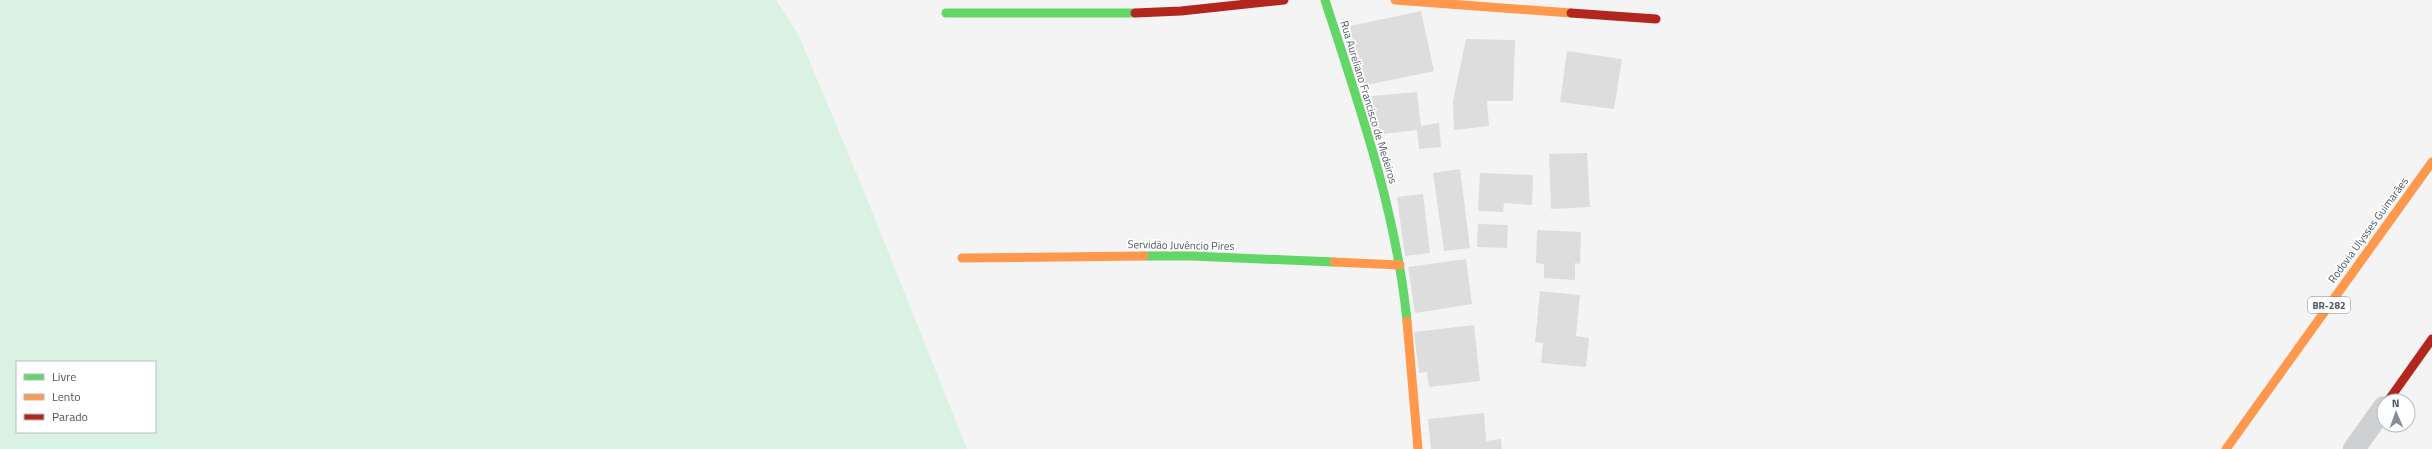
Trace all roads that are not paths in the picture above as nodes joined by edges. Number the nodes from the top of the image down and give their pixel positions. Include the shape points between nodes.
1 (1284, 0) edge
2 (1325, 0) edge
3 (1394, 0) edge
4 (946, 13) dead end
5 (1656, 19) dead end
6 (2432, 162) edge
7 (962, 258) dead end
8 (1400, 265) junction
9 (2432, 339) edge
10 (2394, 393) edge
11 (2376, 418) edge
12 (1418, 449) edge
13 (2226, 449) edge
14 (2354, 449) edge

1 - 4 main road via 1181,11 1123,14
2 - 8 main road, Rua Aureliano Francisco de Medeiros via 1367,130
3 - 5 main road
6 - 13 main road, Rodovia Ulysses Guimarães / BR-282
7 - 8 main road, Servidão Juvêncio Pires via 1192,256
8 - 12 main road, Rua Aureliano Francisco de Medeiros via 1411,356
9 - 10 main road
11 - 14 street

